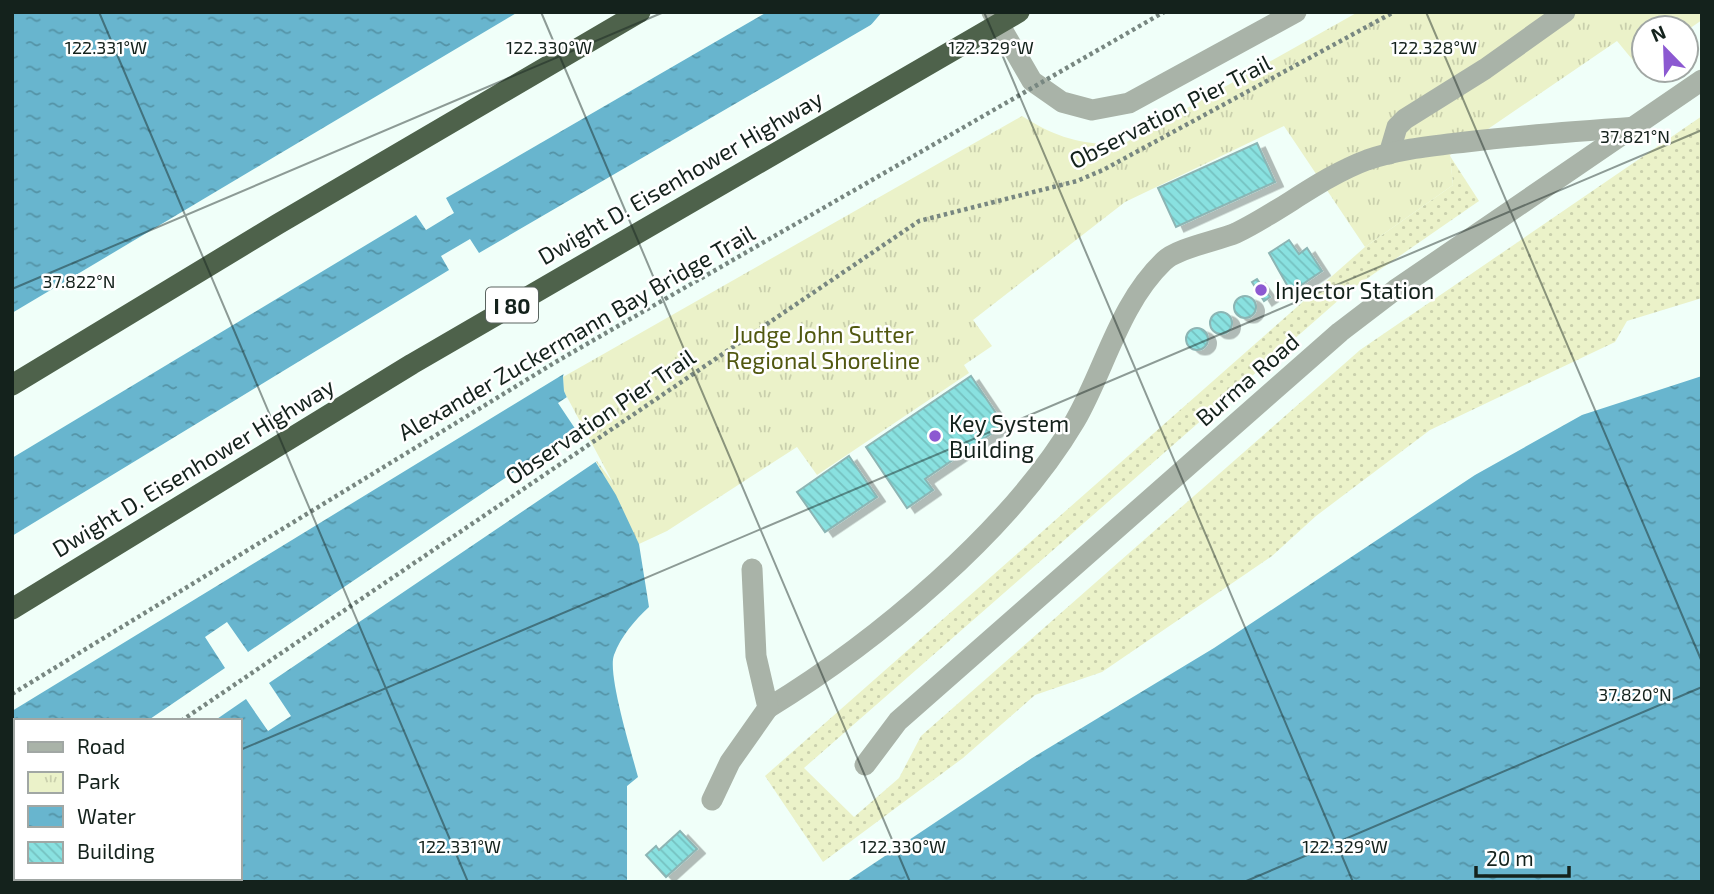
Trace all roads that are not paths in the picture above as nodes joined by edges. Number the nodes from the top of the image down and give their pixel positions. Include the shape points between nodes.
1 (640, 12) edge
2 (992, 12) edge
3 (1019, 12) edge
4 (1296, 12) edge
5 (1565, 12) edge
6 (1702, 80) edge
7 (1637, 127) junction
8 (1389, 154) junction
9 (12, 385) edge
10 (752, 569) dead end
11 (12, 609) edge
12 (768, 708) junction
13 (865, 765) dead end
14 (712, 800) dead end

1 - 9 highway
2 - 4 lane via 1032,81 1062,102 1092,110 1129,103
3 - 11 highway, Dwight D. Eisenhower Highway / I 80, bridge via 423,358
5 - 8 lane via 1405,119 1397,127
6 - 7 lane, Burma Road
7 - 8 lane via 1520,135
7 - 13 lane, Burma Road via 1340,332 898,721
8 - 12 lane via 1366,161 1235,233 1165,259 1120,324 1074,422 1025,490 958,561 887,625 825,674
10 - 12 lane via 756,656
12 - 14 lane via 730,762

